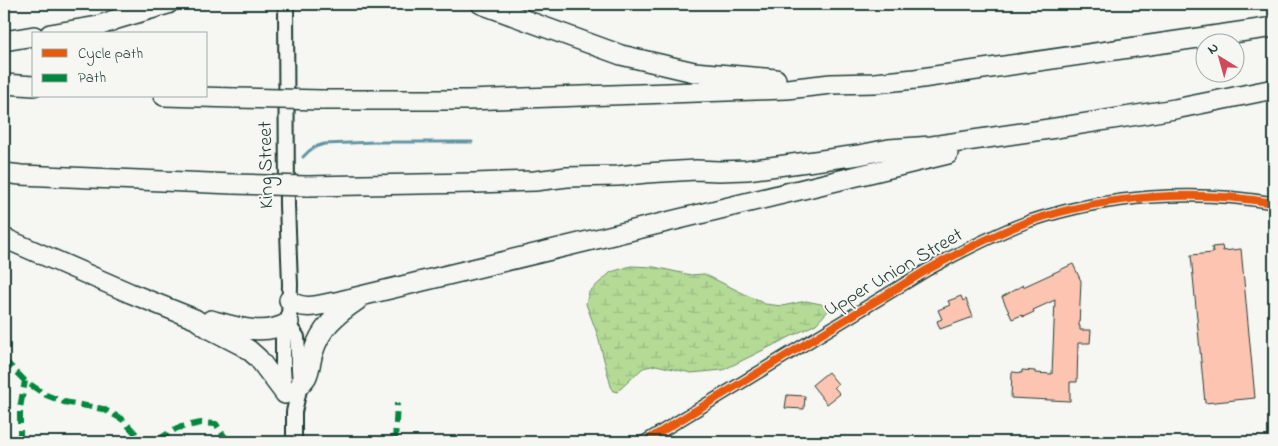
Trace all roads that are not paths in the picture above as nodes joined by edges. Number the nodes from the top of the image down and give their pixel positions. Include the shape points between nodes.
1 (168, 4) edge
2 (286, 4) edge
3 (481, 4) edge
4 (1274, 26) edge
5 (62, 32) edge
6 (32, 36) edge
7 (4, 41) edge
8 (915, 79) junction
9 (4, 84) edge
10 (32, 86) edge
11 (1274, 89) edge
12 (208, 97) edge
13 (1056, 128) junction
14 (4, 173) edge
15 (1274, 203) edge
16 (4, 238) edge
17 (365, 295) junction
18 (289, 300) junction
19 (195, 319) junction
20 (289, 324) junction
21 (292, 390) junction
22 (294, 442) edge
23 (644, 442) edge

1 - 5 highway via 98,26
2 - 18 main road, King Street
3 - 8 highway via 621,55 694,72 774,79
4 - 8 highway
6 - 7 highway
8 - 12 highway, bridge via 787,89 468,100
9 - 10 highway
11 - 13 highway
13 - 14 highway, bridge via 747,170 696,170 535,181 307,186
13 - 17 highway
15 - 23 street, Upper Union Street via 1199,196 1128,199 1050,216 1010,229 927,270
16 - 19 highway
17 - 18 highway via 307,307
17 - 21 highway via 333,318 323,330 313,352 308,375
18 - 20 main road, King Street
19 - 20 highway via 271,330
19 - 21 highway via 241,344
20 - 21 main road, King Street via 283,336 283,368
21 - 22 main road, King Street

